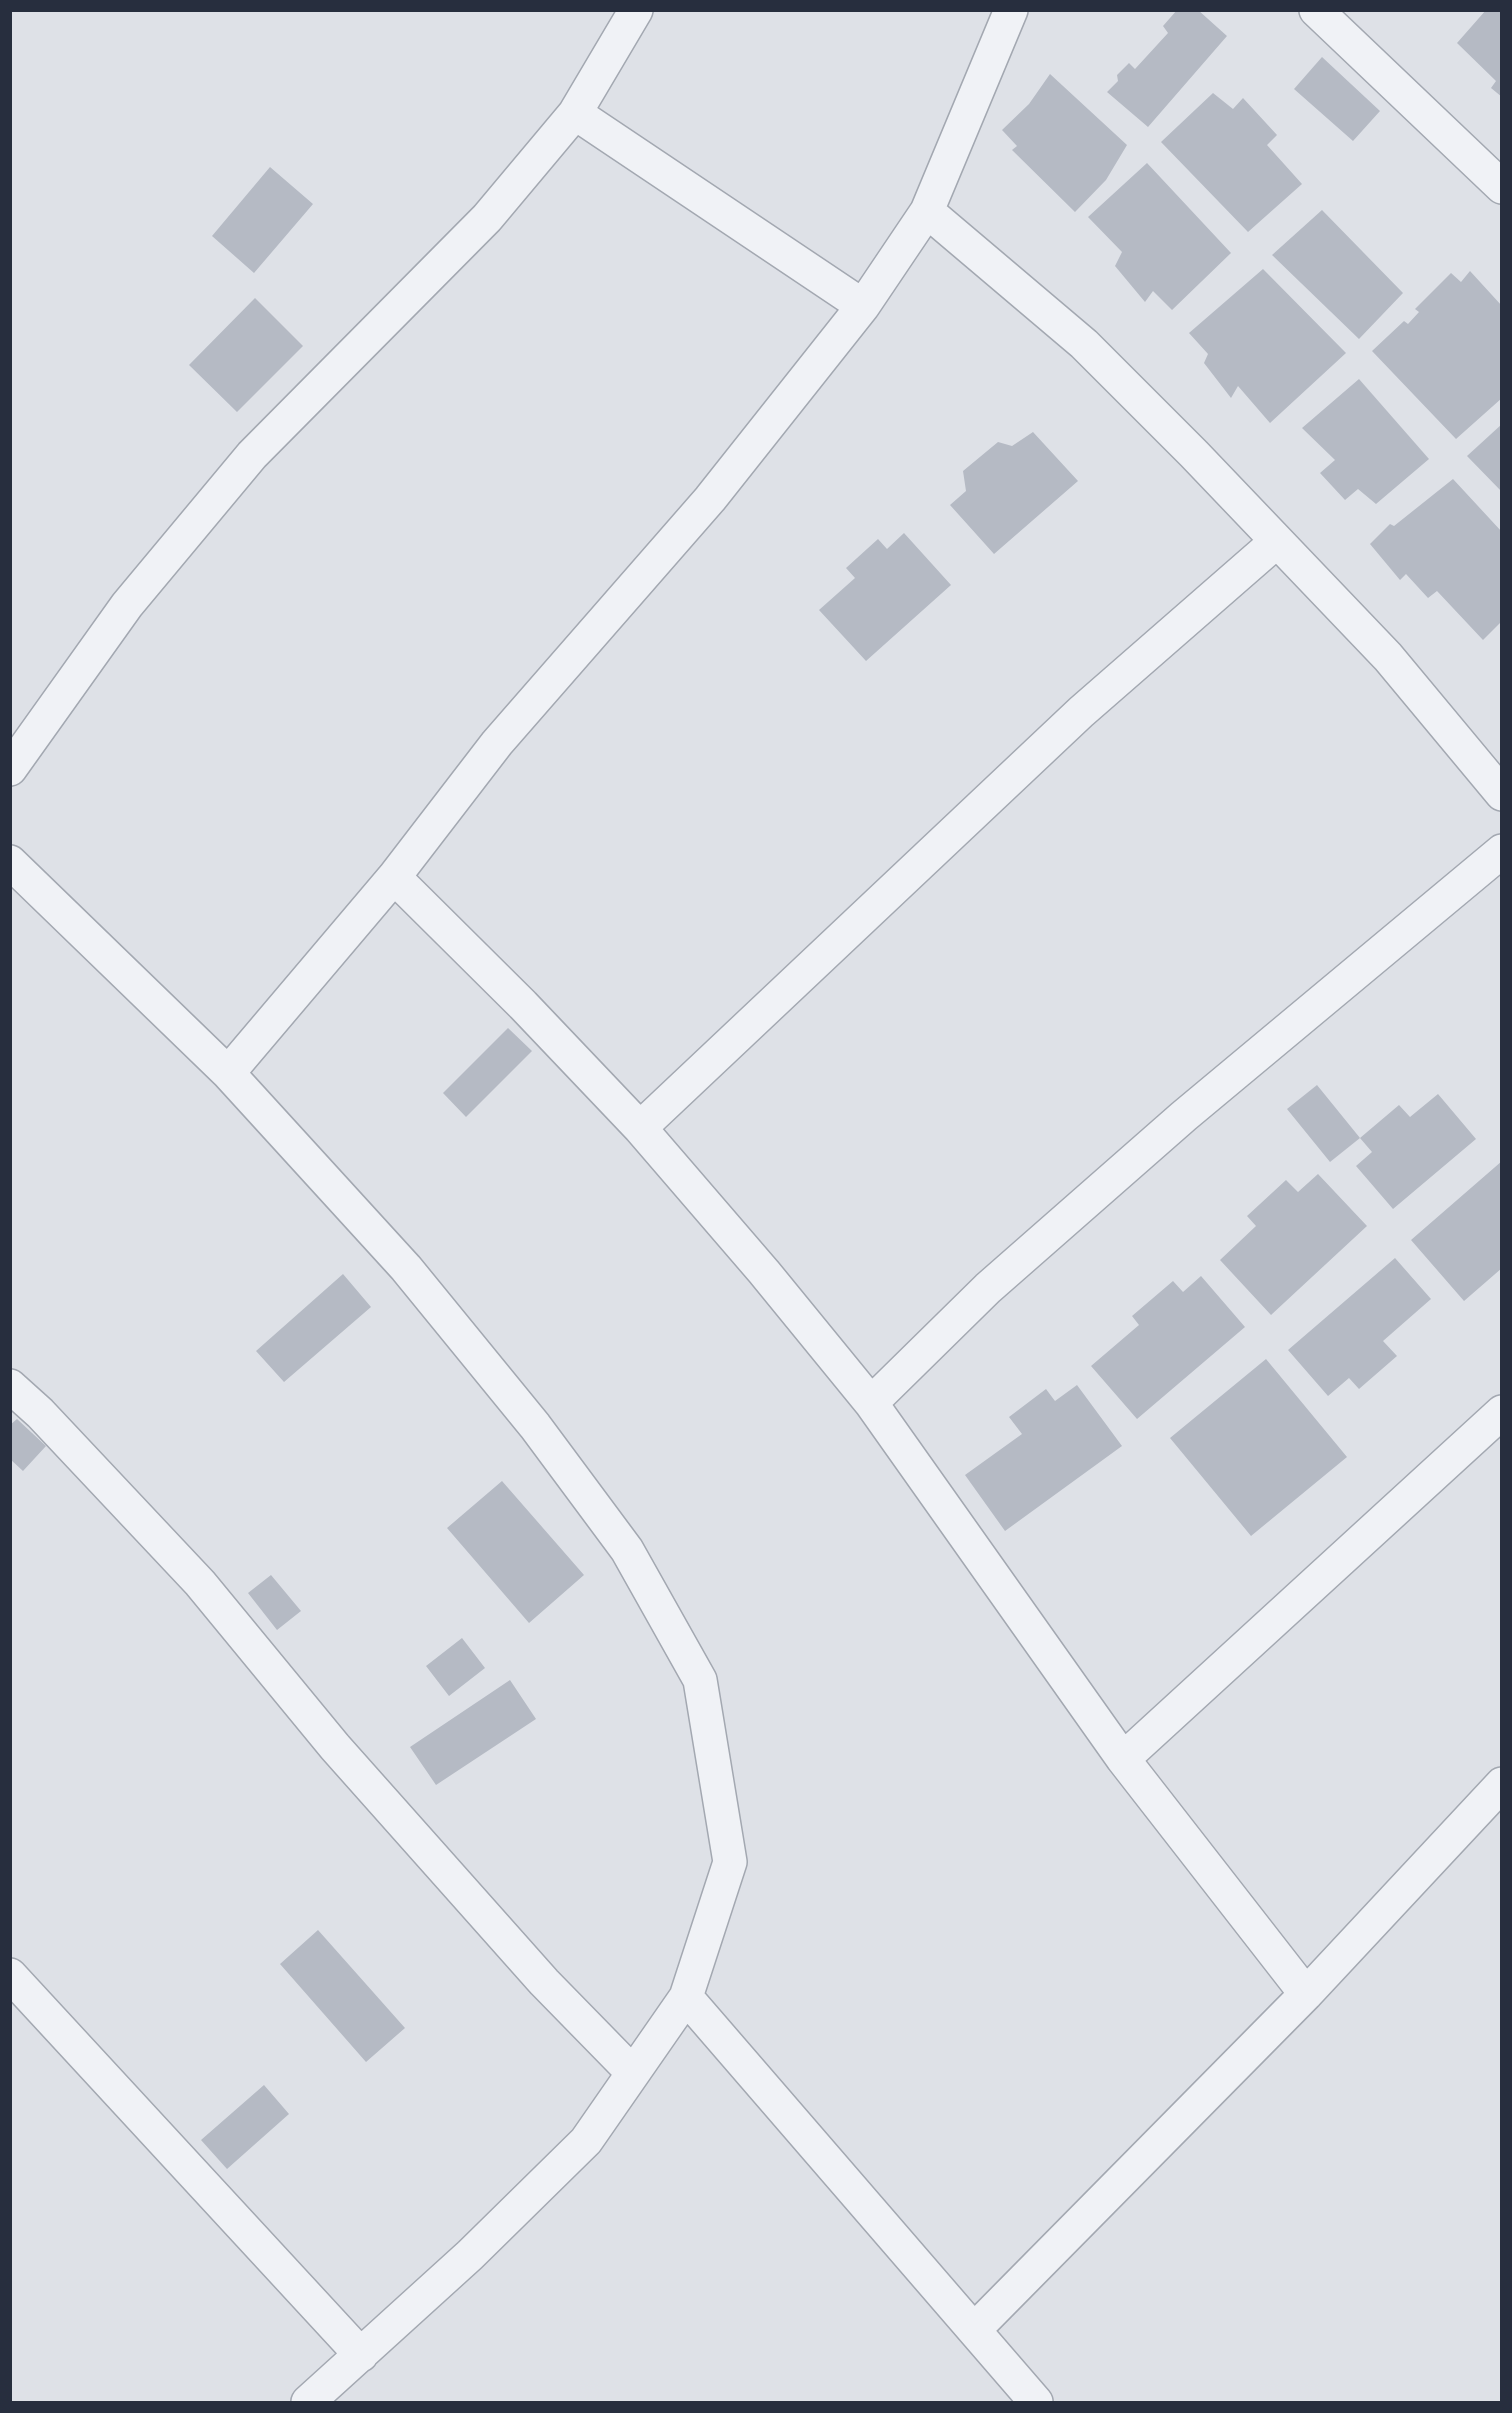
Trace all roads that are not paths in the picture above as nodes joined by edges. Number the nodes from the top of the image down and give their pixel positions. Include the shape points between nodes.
1 (636, 10) edge
2 (1011, 10) edge
3 (1316, 10) edge
4 (575, 113) junction
5 (1502, 187) edge
6 (927, 211) junction
7 (863, 306) junction
8 (1277, 541) junction
9 (10, 770) edge
10 (1502, 794) edge
11 (1502, 851) edge
12 (10, 862) edge
13 (394, 877) junction
14 (228, 1072) junction
15 (640, 1128) junction
16 (10, 1386) edge
17 (871, 1403) junction
18 (1502, 1412) edge
19 (1123, 1759) junction
20 (1502, 1784) edge
21 (10, 1975) edge
22 (1306, 1994) junction
23 (686, 1997) junction
24 (633, 2073) junction
25 (974, 2330) junction
26 (361, 2355) junction
27 (309, 2403) edge
28 (1036, 2403) edge

1 - 4 street
2 - 6 street
3 - 5 street
4 - 7 street
4 - 9 street via 487,218 252,455 127,605
6 - 7 street
6 - 8 street via 1084,344
7 - 13 street via 710,499 497,743
8 - 10 street via 1388,657
8 - 15 street via 1073,720
11 - 17 street via 1184,1116 988,1288
12 - 14 street
13 - 14 street
13 - 15 street
14 - 23 street via 406,1268 535,1426 627,1550 700,1680 730,1862
15 - 17 street
16 - 24 street via 200,1583 343,1756 544,1982
17 - 19 street
18 - 19 street
19 - 22 street
20 - 22 street
21 - 26 street
22 - 25 street
23 - 24 street
23 - 25 street
24 - 26 street via 586,2141
25 - 28 street
26 - 27 street

